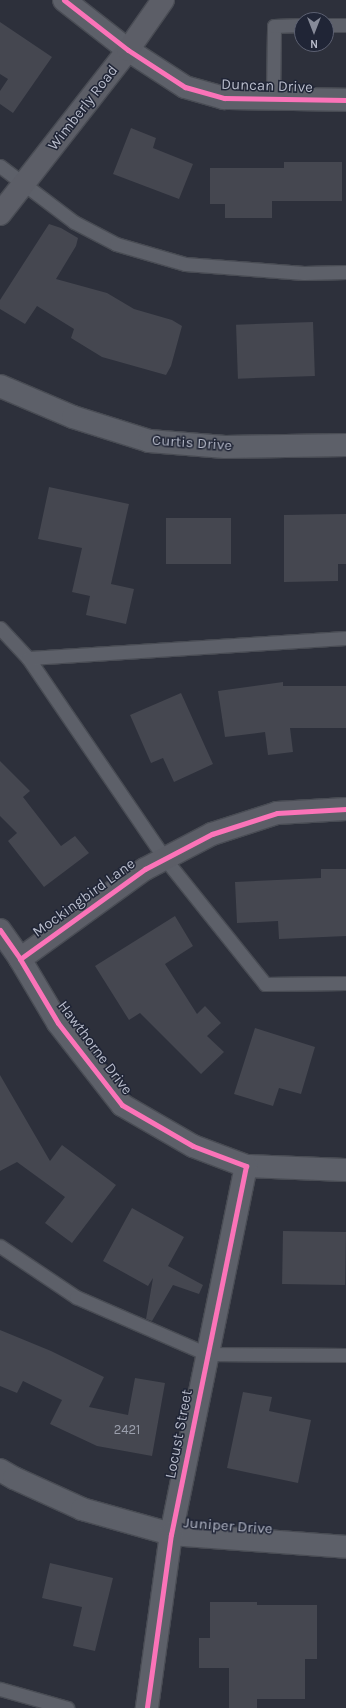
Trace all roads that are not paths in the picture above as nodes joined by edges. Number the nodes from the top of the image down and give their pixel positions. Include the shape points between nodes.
1 (64, 0) edge
2 (163, 0) edge
3 (294, 25) edge
4 (334, 25) edge
5 (346, 25) edge
6 (128, 50) junction
7 (273, 100) junction
8 (346, 100) edge
9 (0, 166) edge
10 (24, 183) junction
11 (0, 214) edge
12 (346, 272) edge
13 (0, 386) edge
14 (346, 445) edge
15 (0, 628) edge
16 (346, 638) edge
17 (28, 658) junction
18 (346, 809) edge
19 (165, 859) junction
20 (0, 930) edge
21 (20, 959) junction
22 (346, 983) edge
23 (246, 1166) junction
24 (346, 1170) edge
25 (0, 1246) edge
26 (208, 1354) junction
27 (346, 1355) edge
28 (0, 1470) edge
29 (171, 1534) junction
30 (346, 1547) edge
31 (0, 1688) edge
32 (68, 1708) edge
33 (147, 1708) edge

1 - 6 street, Duncan Drive
2 - 6 main road, Wimberly Road
3 - 7 lane via 274,26
4 - 5 lane
6 - 7 street, Duncan Drive via 185,87 224,98
6 - 10 main road, Wimberly Road
7 - 8 street, Duncan Drive
9 - 10 lane
10 - 11 main road, Wimberly Road
10 - 12 lane via 74,222 116,244 185,264 304,272
13 - 14 street, Curtis Drive via 73,417 149,441 225,447
15 - 17 lane
16 - 17 lane
17 - 19 lane
18 - 19 main road, Mockingbird Lane via 277,813 212,834
19 - 21 main road, Mockingbird Lane via 144,869
19 - 22 lane via 265,984
20 - 21 main road, Hawthorne Drive
21 - 23 street, Hawthorne Drive via 58,1023 122,1105 193,1146
23 - 24 street, Hawthorne Drive
23 - 26 street, Locust Street
25 - 26 lane via 76,1297
26 - 27 lane
26 - 29 street, Locust Street
28 - 29 street, Juniper Drive via 82,1509
29 - 30 street, Juniper Drive
29 - 33 street, Locust Street
31 - 32 lane

